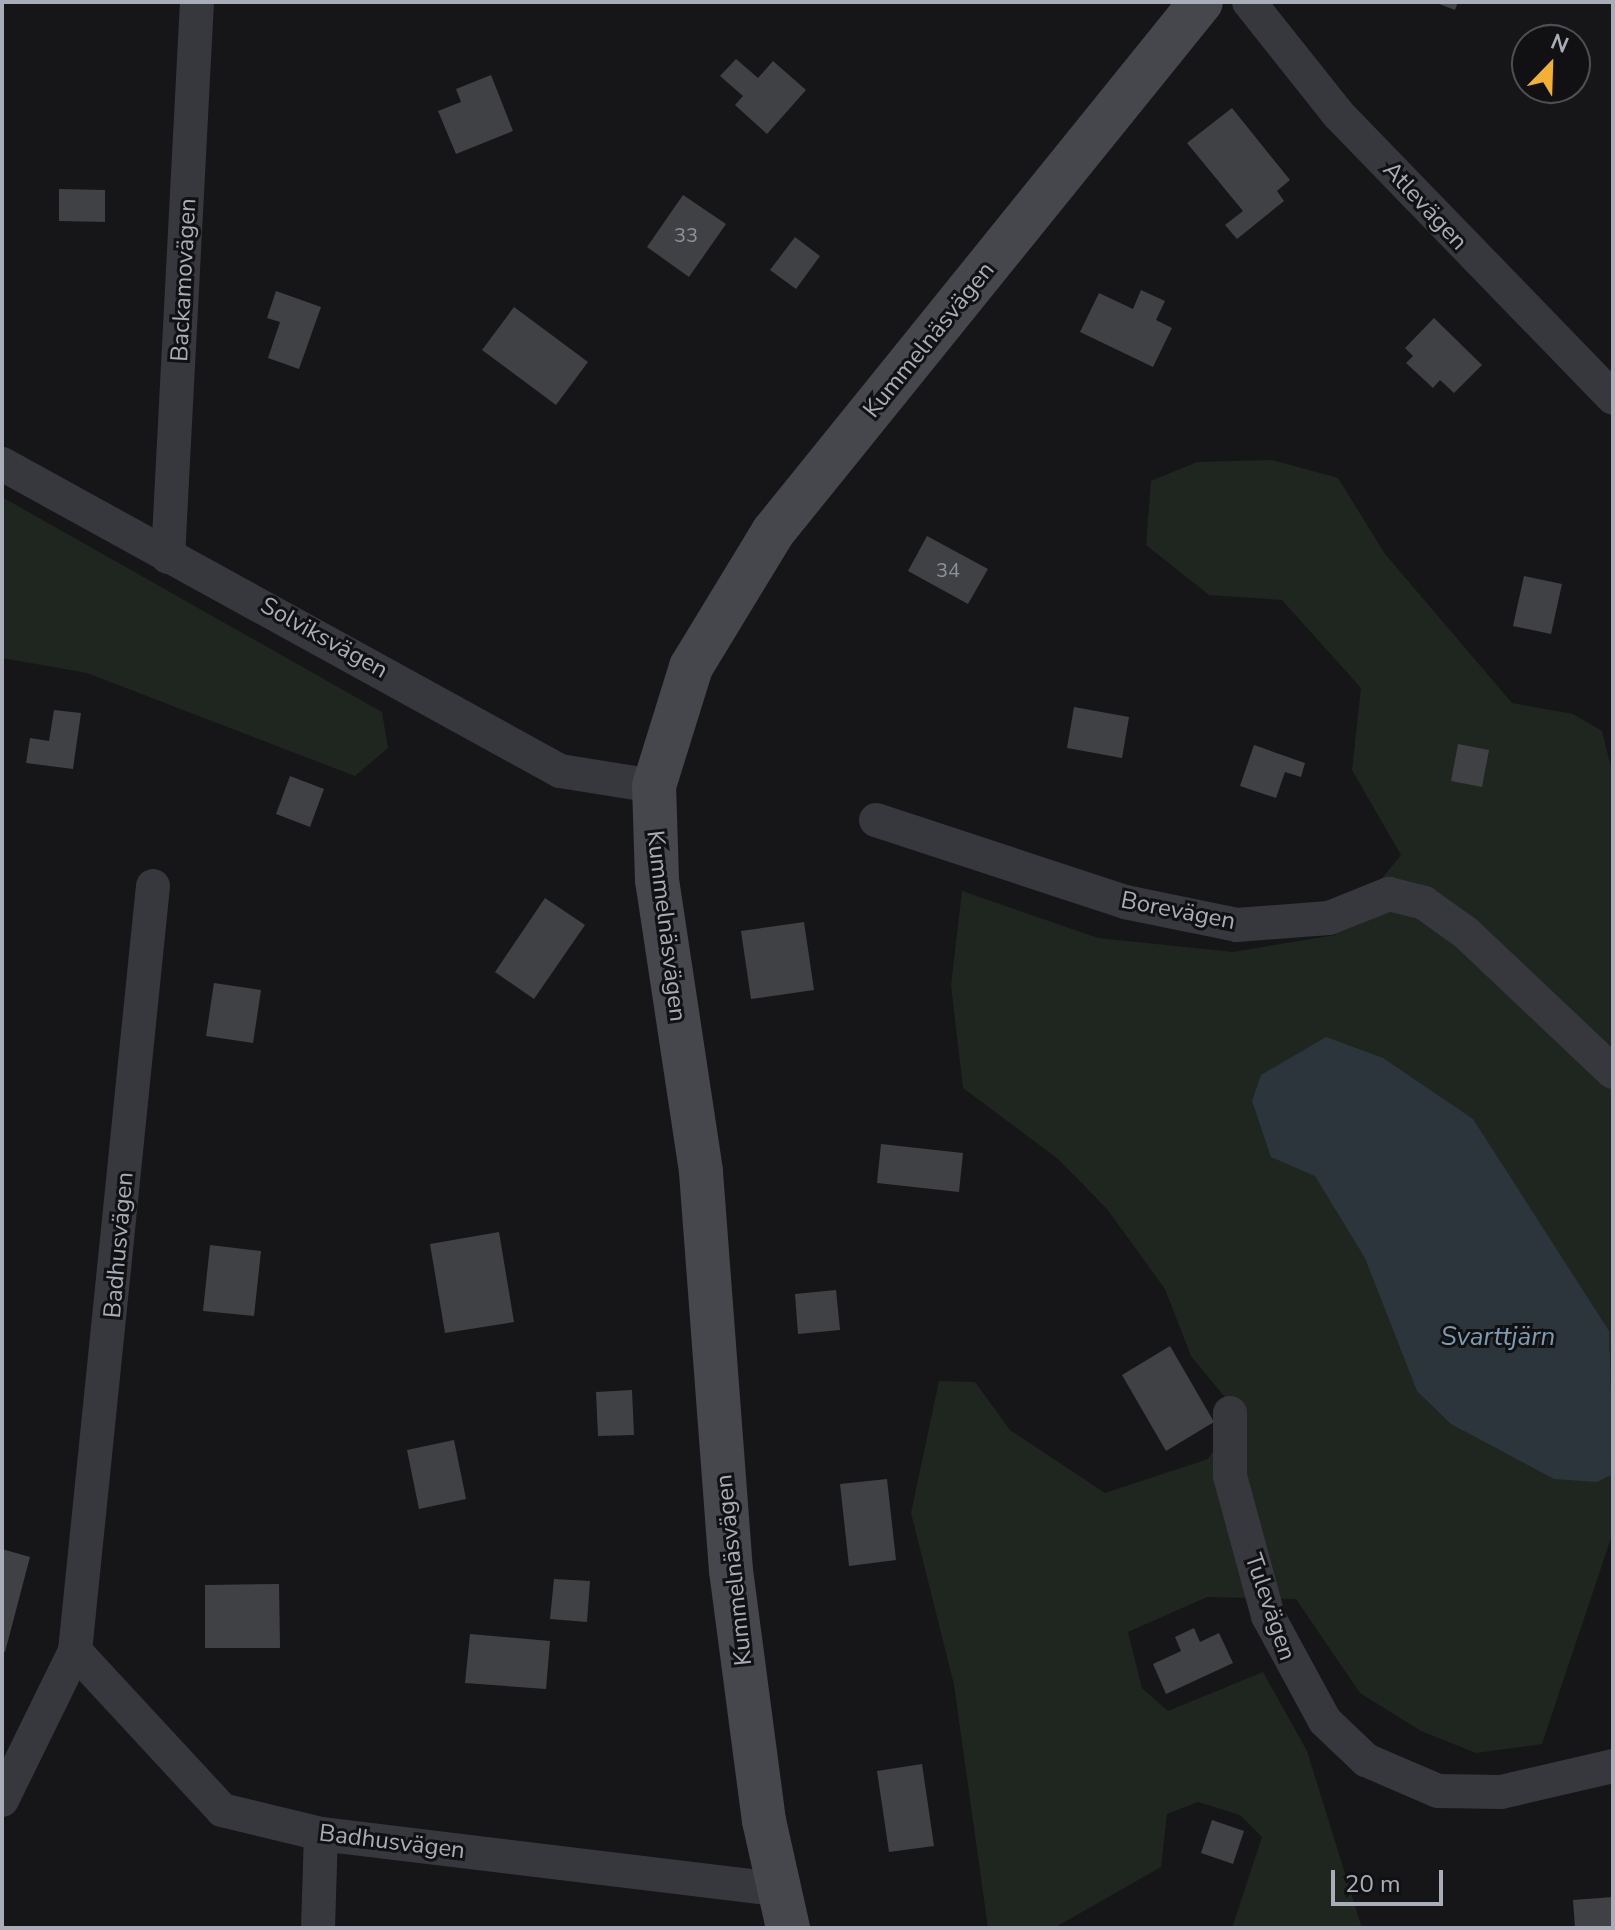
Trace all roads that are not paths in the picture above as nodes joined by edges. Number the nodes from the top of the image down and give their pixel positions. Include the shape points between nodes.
1 (197, 2) edge
2 (1201, 2) edge
3 (1249, 2) edge
4 (1613, 398) edge
5 (2, 464) edge
6 (168, 557) junction
7 (654, 786) junction
8 (876, 820) dead end
9 (153, 886) dead end
10 (1613, 1072) edge
11 (1230, 1413) dead end
12 (75, 1651) junction
13 (1613, 1766) edge
14 (2, 1800) edge
15 (321, 1834) junction
16 (783, 1908) edge
17 (318, 1928) edge

1 - 6 street, Backamovägen
2 - 7 street, Kummelnäsvägen via 773,532 691,667
3 - 4 street, Atlevägen via 1338,114
5 - 6 street, Solviksvägen
6 - 7 street, Solviksvägen via 560,771
7 - 16 street, Kummelnäsvägen via 657,880 701,1171 731,1571
8 - 10 street, Borevägen via 1125,902 1237,925 1329,918 1389,894 1424,903 1466,933
9 - 12 street, Badhusvägen
11 - 13 street, Tulevägen via 1230,1476 1268,1616 1325,1721 1366,1760 1438,1791 1501,1792
12 - 14 street, Badhusvägen
12 - 15 street, Badhusvägen via 222,1810
15 - 16 street, Badhusvägen
15 - 17 street

